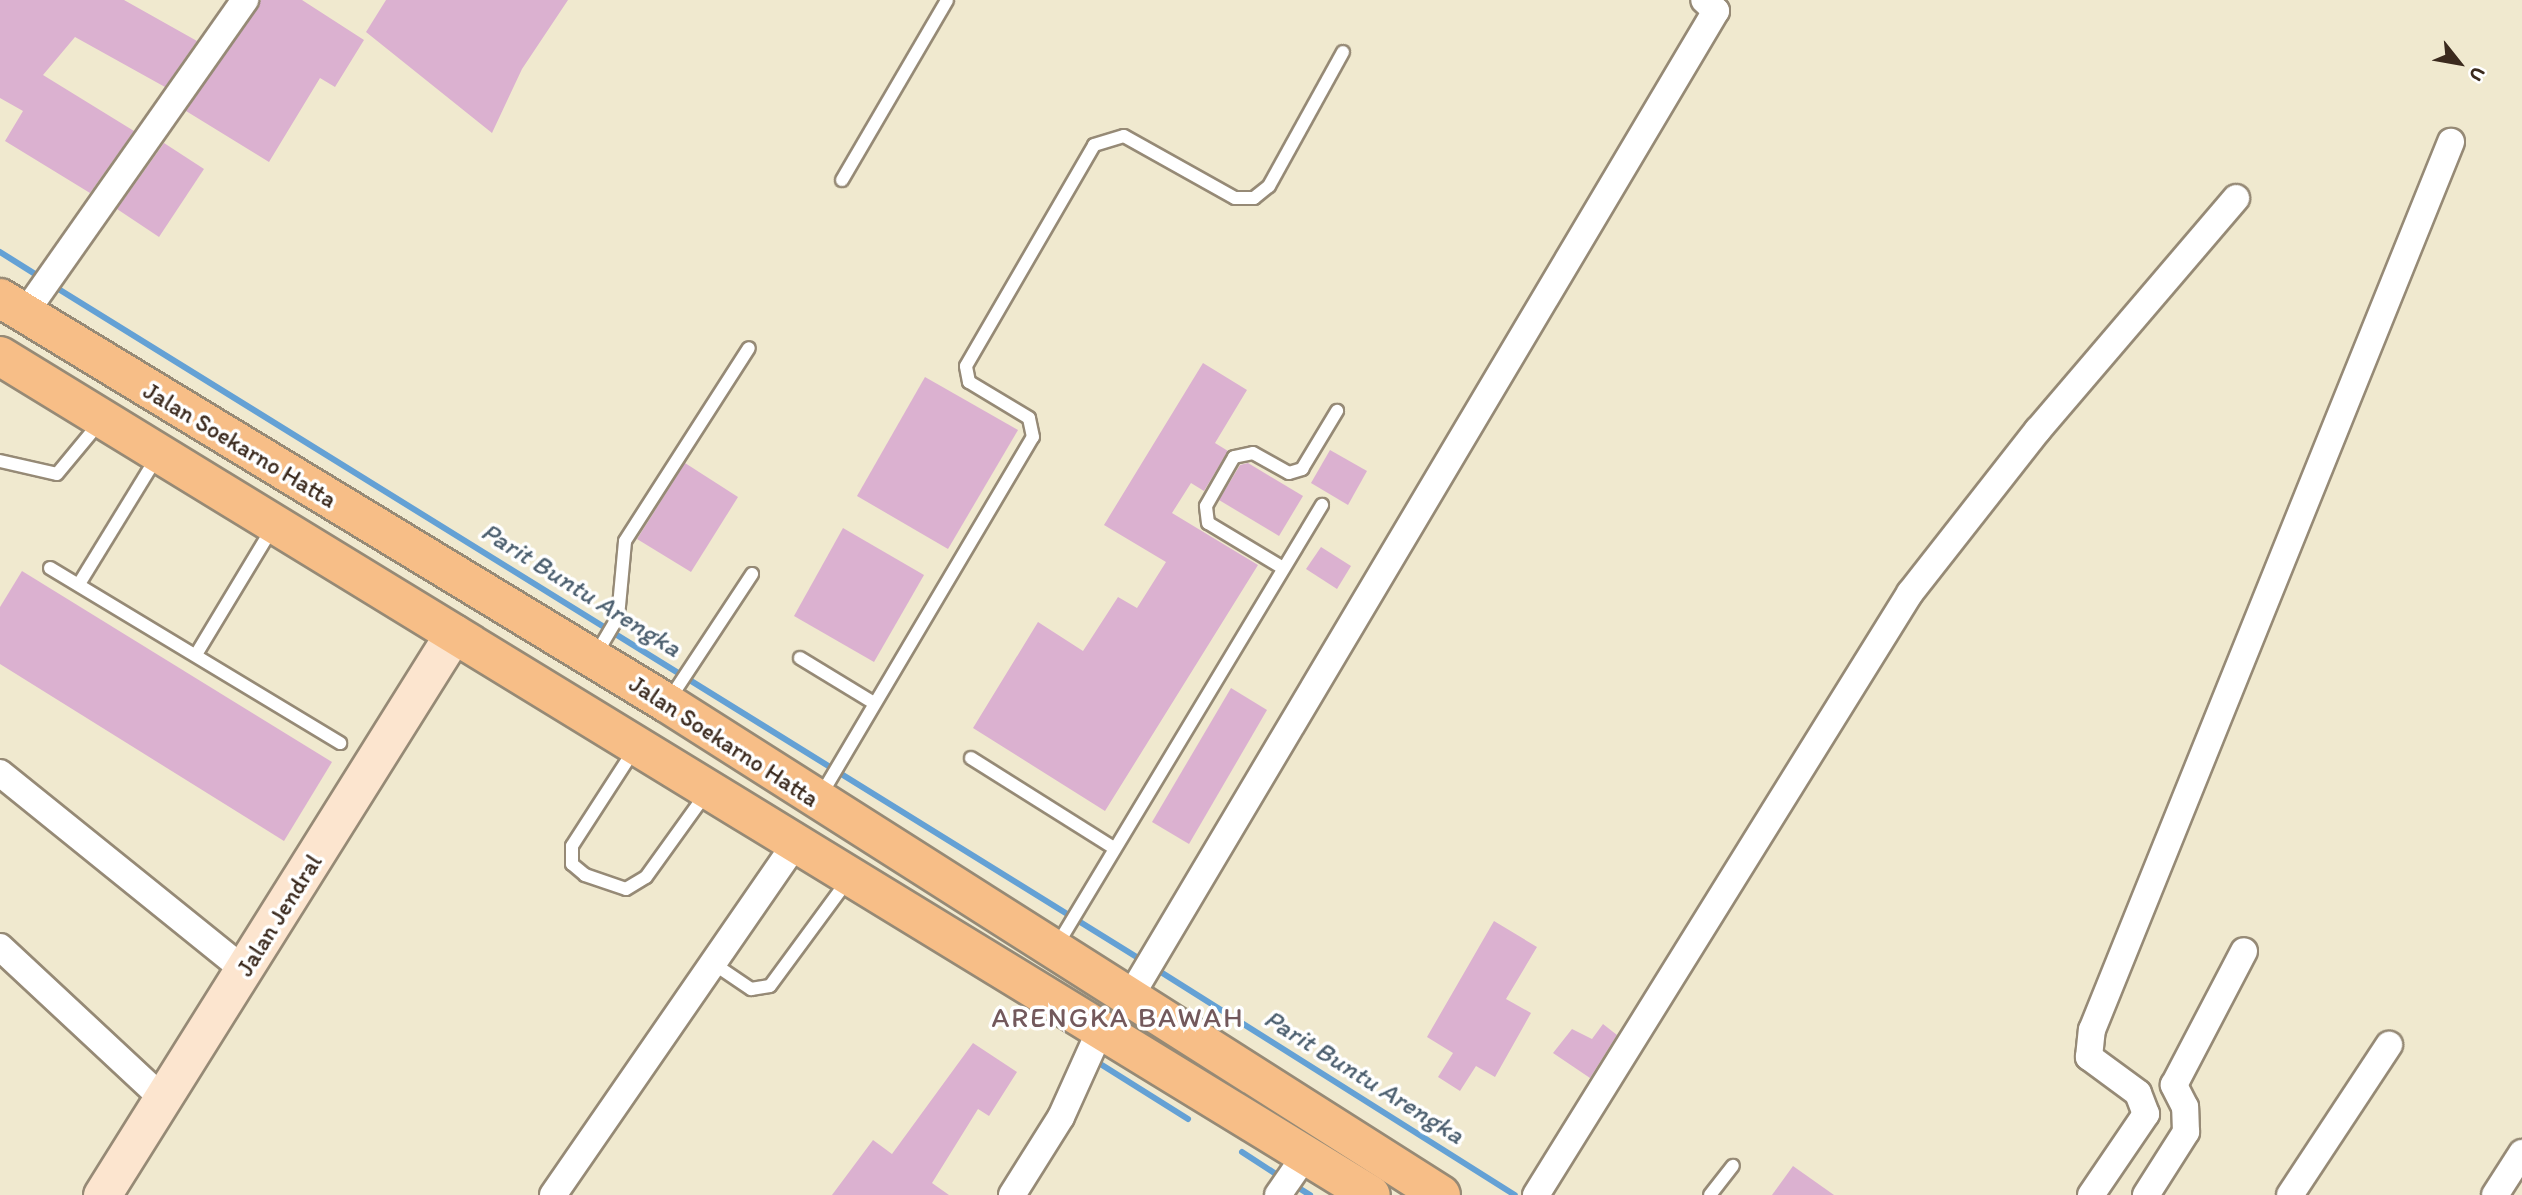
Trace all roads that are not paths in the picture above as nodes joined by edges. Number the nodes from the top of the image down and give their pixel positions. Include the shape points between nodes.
1 (245, 0) edge
2 (947, 0) edge
3 (1710, 6) edge
4 (1343, 52) dead end
5 (2451, 142) dead end
6 (842, 180) dead end
7 (2236, 198) dead end
8 (30, 293) edge
9 (749, 348) dead end
10 (0, 356) edge
11 (1336, 411) dead end
12 (103, 418) junction
13 (0, 461) edge
14 (152, 466) dead end
15 (1322, 505) dead end
16 (276, 523) junction
17 (50, 568) dead end
18 (1283, 568) junction
19 (752, 574) dead end
20 (79, 584) junction
21 (445, 645) junction
22 (600, 647) junction
23 (197, 653) junction
24 (800, 658) dead end
25 (673, 693) junction
26 (874, 703) junction
27 (340, 743) dead end
28 (632, 753) junction
29 (971, 758) dead end
30 (0, 773) edge
31 (824, 788) junction
32 (703, 798) junction
33 (792, 848) junction
34 (1114, 848) junction
35 (852, 876) junction
36 (1062, 938) junction
37 (0, 947) edge
38 (2244, 951) dead end
39 (714, 964) junction
40 (245, 971) junction
41 (1130, 997) junction
42 (1094, 1041) junction
43 (2389, 1045) dead end
44 (160, 1096) junction
45 (2522, 1153) edge
46 (1301, 1162) junction
47 (1733, 1166) dead end
48 (2095, 1193) edge
49 (1279, 1194) edge
50 (102, 1195) edge
51 (553, 1195) edge
52 (1012, 1195) edge
53 (1371, 1195) edge
54 (1441, 1195) edge
55 (1536, 1195) edge
56 (1710, 1195) edge
57 (2146, 1195) edge
58 (2290, 1195) edge
59 (2495, 1195) edge

1 - 8 street
2 - 6 lane
3 - 41 street
4 - 26 lane via 1269,186 1254,198 1235,198 1124,136 1094,145 966,366 970,382 1029,418 1033,437
5 - 48 street via 2092,1030 2089,1057 2138,1093 2146,1114
7 - 55 street via 2038,430 1910,593
8 - 22 main road, Jalan Soekarno Hatta
9 - 22 lane via 625,541 618,617
10 - 12 main road, Jalan Soekarno Hatta
11 - 18 lane via 1302,469 1289,473 1253,453 1234,457 1206,506 1208,523
12 - 13 lane via 57,474
12 - 16 main road, Jalan Soekarno Hatta
14 - 20 lane
15 - 18 lane
16 - 21 main road, Jalan Soekarno Hatta
16 - 23 lane
17 - 20 lane
18 - 34 lane
19 - 25 lane
20 - 23 lane
21 - 28 main road, Jalan Soekarno Hatta
21 - 40 main road, Jalan Jendral
22 - 25 main road, Jalan Soekarno Hatta
23 - 27 lane
24 - 26 lane
25 - 31 main road, Jalan Soekarno Hatta
26 - 31 lane
28 - 32 main road, Jalan Soekarno Hatta
28 - 32 lane via 572,846 572,864 585,875 626,889 646,877
29 - 34 lane
30 - 40 street
31 - 36 main road, Jalan Soekarno Hatta
32 - 33 main road, Jalan Soekarno Hatta
33 - 35 main road, Jalan Soekarno Hatta
33 - 39 street
34 - 36 lane
35 - 39 lane via 770,986 751,989
35 - 42 main road, Jalan Soekarno Hatta
36 - 41 main road, Jalan Soekarno Hatta
37 - 44 street
38 - 57 street via 2174,1085 2185,1107 2186,1132
39 - 51 street
40 - 44 main road, Jalan Jendral
41 - 54 main road, Jalan Soekarno Hatta
42 - 46 main road, Jalan Soekarno Hatta
42 - 52 street via 1061,1117
43 - 58 street
44 - 50 main road, Jalan Jendral
45 - 59 street
46 - 49 street
46 - 53 main road, Jalan Soekarno Hatta
47 - 56 lane

